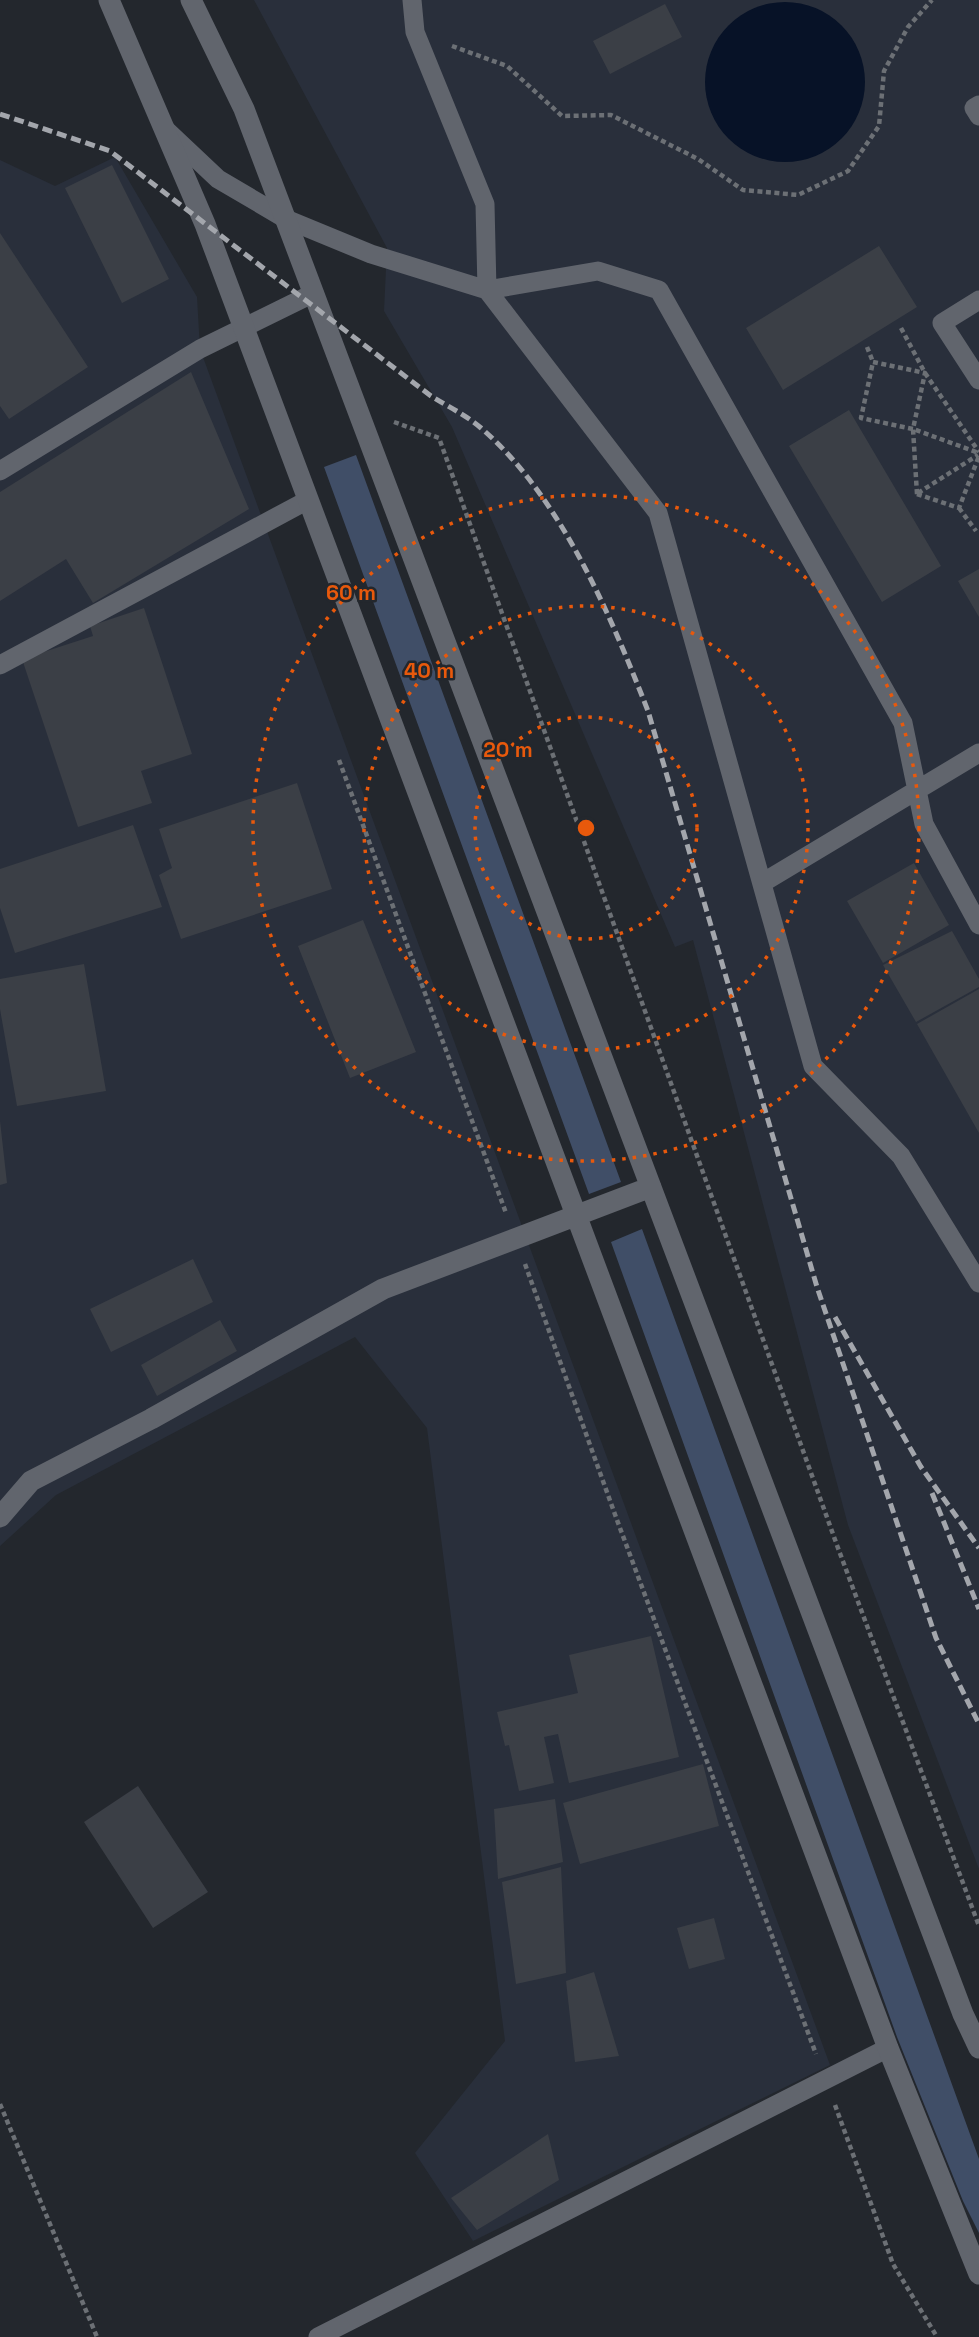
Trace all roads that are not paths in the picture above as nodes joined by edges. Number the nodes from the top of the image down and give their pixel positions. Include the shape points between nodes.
1 (109, 0) edge
2 (191, 0) edge
3 (412, 0) edge
4 (979, 105) edge
5 (979, 116) edge
6 (166, 130) junction
7 (286, 219) junction
8 (487, 290) junction
9 (314, 293) junction
10 (979, 300) edge
11 (244, 328) junction
12 (979, 380) edge
13 (0, 471) edge
14 (309, 500) junction
15 (0, 665) edge
16 (979, 753) edge
17 (916, 790) junction
18 (762, 883) junction
19 (979, 925) edge
20 (651, 1187) junction
21 (577, 1217) junction
22 (979, 1283) edge
23 (0, 1517) edge
24 (888, 2048) junction
25 (979, 2048) edge
26 (979, 2274) edge
27 (317, 2337) edge

1 - 6 street
2 - 7 street via 244,109
3 - 8 lane via 415,32 485,204
4 - 5 lane via 974,108
6 - 7 lane via 218,179
6 - 11 street
7 - 8 lane via 371,254
7 - 9 street
8 - 17 lane via 598,271 659,290 903,723
8 - 18 lane via 658,513
9 - 11 lane
9 - 20 street
10 - 12 lane via 942,323
11 - 13 lane via 200,349
11 - 14 street
14 - 15 lane
14 - 21 street
16 - 17 lane
17 - 18 lane
17 - 19 lane via 924,824
18 - 22 lane via 813,1066 901,1156
20 - 21 street
20 - 25 street
21 - 23 street via 383,1289 31,1481
21 - 24 street
24 - 26 street
24 - 27 lane

